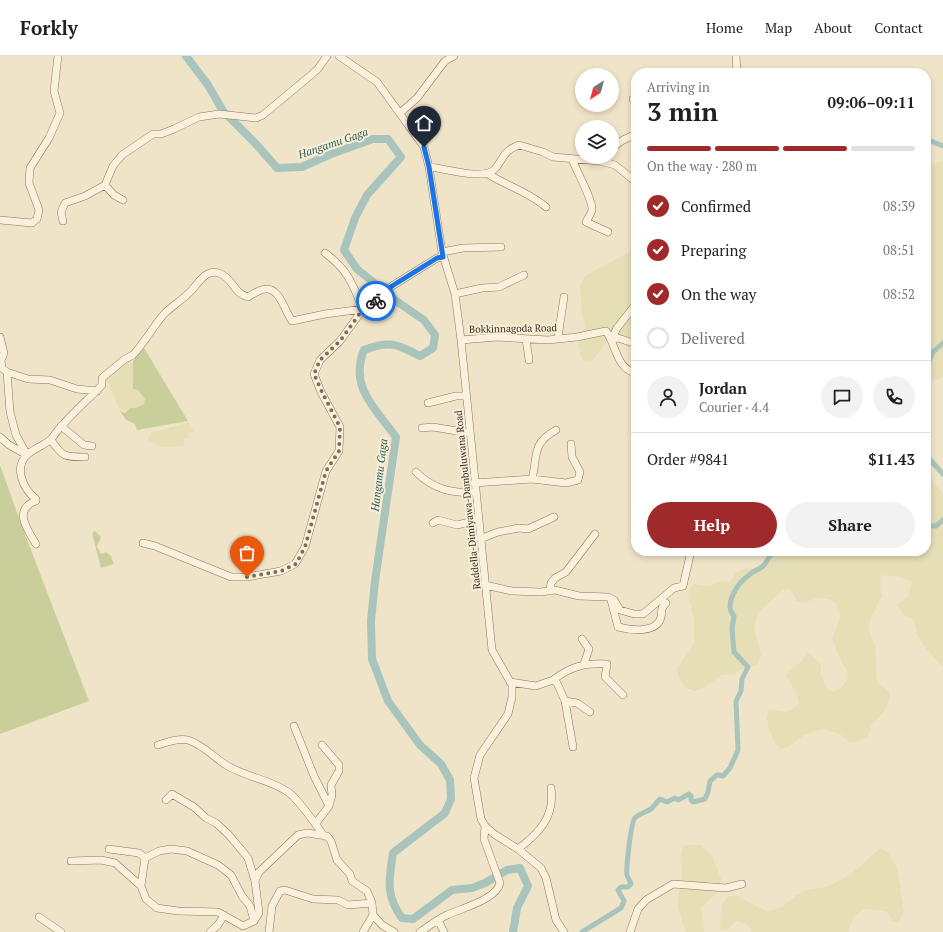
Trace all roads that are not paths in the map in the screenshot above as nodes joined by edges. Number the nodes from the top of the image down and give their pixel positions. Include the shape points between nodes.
1 (58, 56) edge
2 (327, 56) edge
3 (339, 56) edge
4 (454, 56) edge
5 (736, 56) edge
6 (737, 68) edge
7 (400, 113) junction
8 (631, 136) edge
9 (619, 143) edge
10 (572, 159) joint
11 (613, 164) edge
12 (429, 167) junction
13 (488, 174) junction
14 (631, 178) edge
15 (105, 185) junction
16 (123, 200) dead end
17 (546, 207) dead end
18 (0, 220) edge
19 (63, 221) dead end
20 (608, 232) dead end
21 (501, 247) dead end
22 (325, 253) dead end
23 (442, 254) junction
24 (524, 275) dead end
25 (455, 294) junction
26 (564, 297) dead end
27 (363, 309) junction
28 (631, 310) edge
29 (0, 337) edge
30 (558, 337) junction
31 (612, 339) junction
32 (461, 340) junction
33 (526, 340) junction
34 (631, 342) edge
35 (529, 360) dead end
36 (3, 369) edge
37 (631, 372) edge
38 (97, 391) junction
39 (466, 396) junction
40 (428, 403) dead end
41 (61, 426) junction
42 (422, 428) dead end
43 (556, 430) dead end
44 (469, 433) junction
45 (0, 437) edge
46 (51, 440) junction
47 (571, 444) dead end
48 (92, 446) dead end
49 (27, 455) junction
50 (85, 457) dead end
51 (416, 472) dead end
52 (532, 479) junction
53 (474, 483) junction
54 (476, 492) junction
55 (554, 517) dead end
56 (478, 520) junction
57 (433, 523) dead end
58 (595, 534) dead end
59 (480, 539) junction
60 (143, 543) dead end
61 (36, 544) dead end
62 (690, 556) edge
63 (485, 585) junction
64 (550, 591) junction
65 (608, 597) junction
66 (666, 604) dead end
67 (582, 639) dead end
68 (584, 664) junction
69 (553, 680) junction
70 (510, 682) junction
71 (623, 695) dead end
72 (565, 701) junction
73 (590, 712) dead end
74 (294, 726) dead end
75 (158, 745) dead end
76 (322, 746) dead end
77 (574, 748) dead end
78 (551, 788) dead end
79 (166, 800) dead end
80 (329, 806) junction
81 (316, 823) junction
82 (485, 826) junction
83 (324, 836) junction
84 (109, 849) dead end
85 (518, 849) junction
86 (145, 858) junction
87 (71, 860) dead end
88 (255, 881) junction
89 (742, 884) dead end
90 (141, 886) junction
91 (372, 903) junction
92 (224, 914) junction
93 (373, 915) junction
94 (39, 917) dead end
95 (438, 920) junction
96 (254, 921) junction
97 (61, 932) edge
98 (210, 932) edge
99 (269, 932) edge
100 (363, 932) edge
101 (394, 932) edge
102 (420, 932) edge
103 (440, 932) edge
104 (444, 932) edge
105 (564, 932) edge
106 (630, 932) edge

1 - 18 street via 54,91 60,113 49,138 30,168 29,183 39,210 37,219 32,223
2 - 15 street via 317,70 263,115 256,118 219,114 198,117 174,129 153,134 122,155 113,166
3 - 7 street, Raddella-Dimiyawa-Dambuluwana Road via 377,82
4 - 7 street via 445,62 417,98
5 - 6 street
7 - 12 street, Raddella-Dimiyawa-Dambuluwana Road via 424,147
8 - 9 street
10 - 13 street via 553,157 518,146 503,154
10 - 20 street via 590,199 592,211 586,222
11 - 14 street
12 - 13 street via 474,175
12 - 23 street, Raddella-Dimiyawa-Dambuluwana Road
13 - 17 street via 536,198
15 - 16 street
15 - 19 street via 65,203 60,212
21 - 23 street via 451,249
22 - 27 street via 349,276
23 - 25 street, Raddella-Dimiyawa-Dambuluwana Road
23 - 27 street via 392,286
24 - 25 street via 499,287
25 - 32 street, Raddella-Dimiyawa-Dambuluwana Road
26 - 30 street
27 - 38 street via 292,321 280,298 272,290 265,289 248,297 241,295 230,280 222,274 213,272 203,276 189,293 166,312 133,355 125,358 102,378 102,385
27 - 60 street via 340,341 320,360 314,374 340,427 339,451 326,471 305,547 296,564 281,571 231,577
28 - 31 street
29 - 36 street via 4,352 1,360
30 - 31 street, Bokkinnagoda Road via 577,337 606,331
30 - 33 street, Bokkinnagoda Road via 548,340
31 - 34 street via 618,338
31 - 37 street via 617,358
32 - 33 street, Bokkinnagoda Road via 497,337
32 - 39 street, Raddella-Dimiyawa-Dambuluwana Road
33 - 35 street
36 - 38 street via 28,379 50,380 77,389
36 - 49 street via 16,435
38 - 41 street
39 - 40 street
39 - 44 street, Raddella-Dimiyawa-Dambuluwana Road
41 - 46 street
41 - 48 street via 84,445
42 - 44 street via 433,427
43 - 52 street via 540,443 534,459 536,466
44 - 53 street, Raddella-Dimiyawa-Dambuluwana Road
45 - 49 street
46 - 49 street
46 - 50 street via 61,454
47 - 52 street via 572,457 580,472 578,480 566,483
49 - 61 street via 22,463 21,479 28,494 36,501 26,508 23,518 24,525
51 - 54 street via 427,482 445,490 460,493
52 - 53 street
53 - 54 street, Raddella-Dimiyawa-Dambuluwana Road
54 - 56 street, Raddella-Dimiyawa-Dambuluwana Road
55 - 59 street via 528,529 498,532
56 - 57 street via 457,525 438,520
56 - 59 street, Raddella-Dimiyawa-Dambuluwana Road
58 - 64 street via 566,572 551,583
59 - 63 street, Raddella-Dimiyawa-Dambuluwana Road
62 - 65 street via 683,586 674,588 643,614 620,610 614,600
63 - 64 street via 512,591
63 - 70 street, Raddella-Dimiyawa-Dambuluwana Road via 492,650
64 - 65 street
65 - 66 street via 618,627 626,629 647,629 655,626
67 - 68 street via 589,649
68 - 69 street via 568,670
68 - 71 street via 607,664 605,677
69 - 70 street via 536,686
69 - 72 street
70 - 82 street, Raddella-Dimiyawa-Dambuluwana Road via 512,697 508,714 480,755 474,778 479,812
72 - 73 street via 577,703
72 - 77 street
74 - 80 street
75 - 81 street via 188,740 243,774 255,776 289,792
76 - 80 street via 339,765 339,771 331,785
78 - 85 street via 549,816 535,835
79 - 88 street via 172,794 216,822 248,858
80 - 81 street
81 - 83 street
82 - 85 street
82 - 95 street, Raddella-Dimiyawa-Dambuluwana Road via 484,839 499,886 488,898
83 - 88 street via 307,833 298,835 259,872
83 - 91 street via 331,841 336,860 350,874 352,881 367,891
84 - 86 street via 139,853
85 - 105 street via 541,868 546,878 556,920
86 - 90 street
86 - 96 street via 159,851 171,849 186,851 218,865 231,875 250,906
87 - 90 street via 101,860 115,863
88 - 96 street via 259,913
89 - 106 street via 726,888 673,884 646,900 638,909
90 - 92 street via 146,899 157,908
91 - 93 street
91 - 99 street via 348,905 338,900 313,899 285,890 280,891 272,906
92 - 96 street via 243,926
92 - 98 street via 218,925
93 - 100 street
93 - 101 street via 382,925
94 - 97 street
95 - 102 street
95 - 103 street
95 - 104 street

